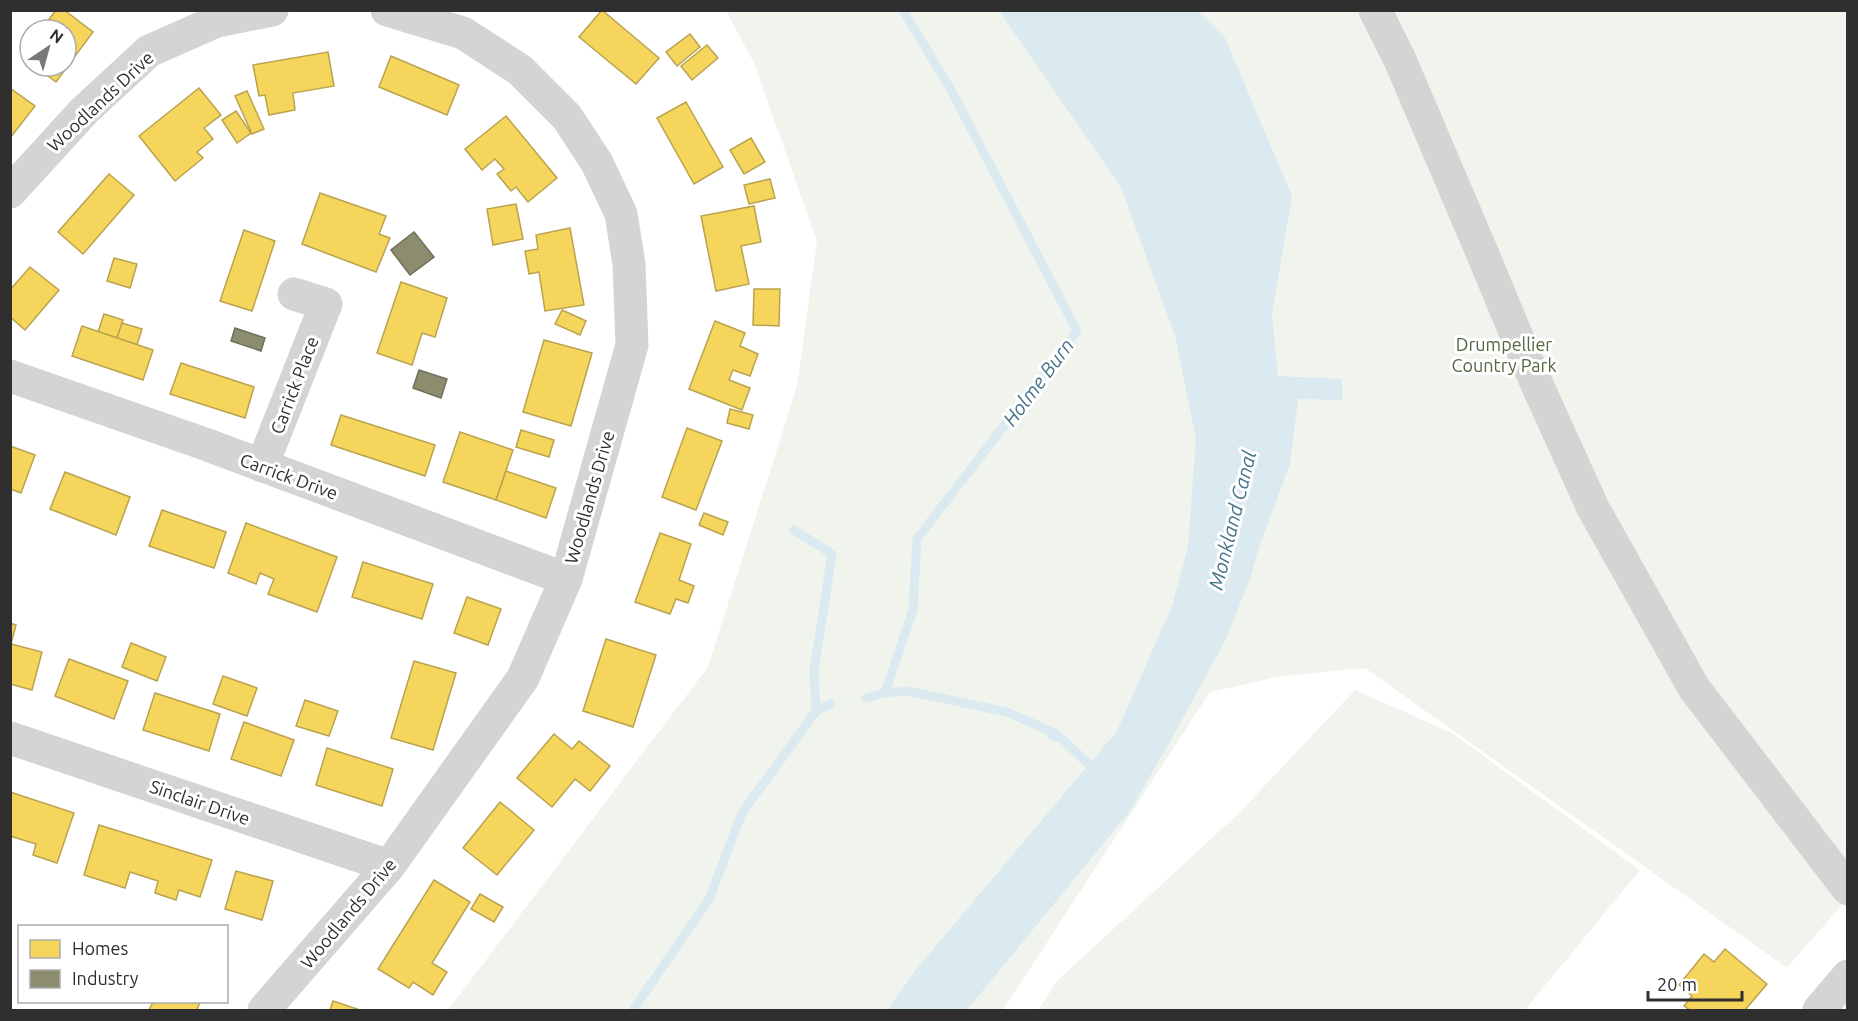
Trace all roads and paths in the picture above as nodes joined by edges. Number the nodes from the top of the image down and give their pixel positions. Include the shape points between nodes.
1 (272, 10) edge
2 (387, 10) edge
3 (1375, 10) edge
4 (10, 192) edge
5 (294, 294) dead end
6 (10, 376) edge
7 (262, 466) junction
8 (566, 579) junction
9 (10, 738) edge
10 (389, 866) junction
11 (1848, 889) edge
12 (1848, 976) edge
13 (264, 1011) edge
14 (1819, 1011) edge

1 - 4 street, Woodlands Drive via 217,21 149,51 84,111
2 - 8 street, Woodlands Drive via 463,33 520,70 567,117 597,163 621,214 629,264 632,345
3 - 11 street via 1593,507 1694,688
5 - 7 street, Carrick Place via 339,309
6 - 7 street, Carrick Drive
7 - 8 street, Carrick Drive
8 - 10 street, Woodlands Drive via 523,678
9 - 10 street, Sinclair Drive
10 - 13 street, Woodlands Drive
12 - 14 street

